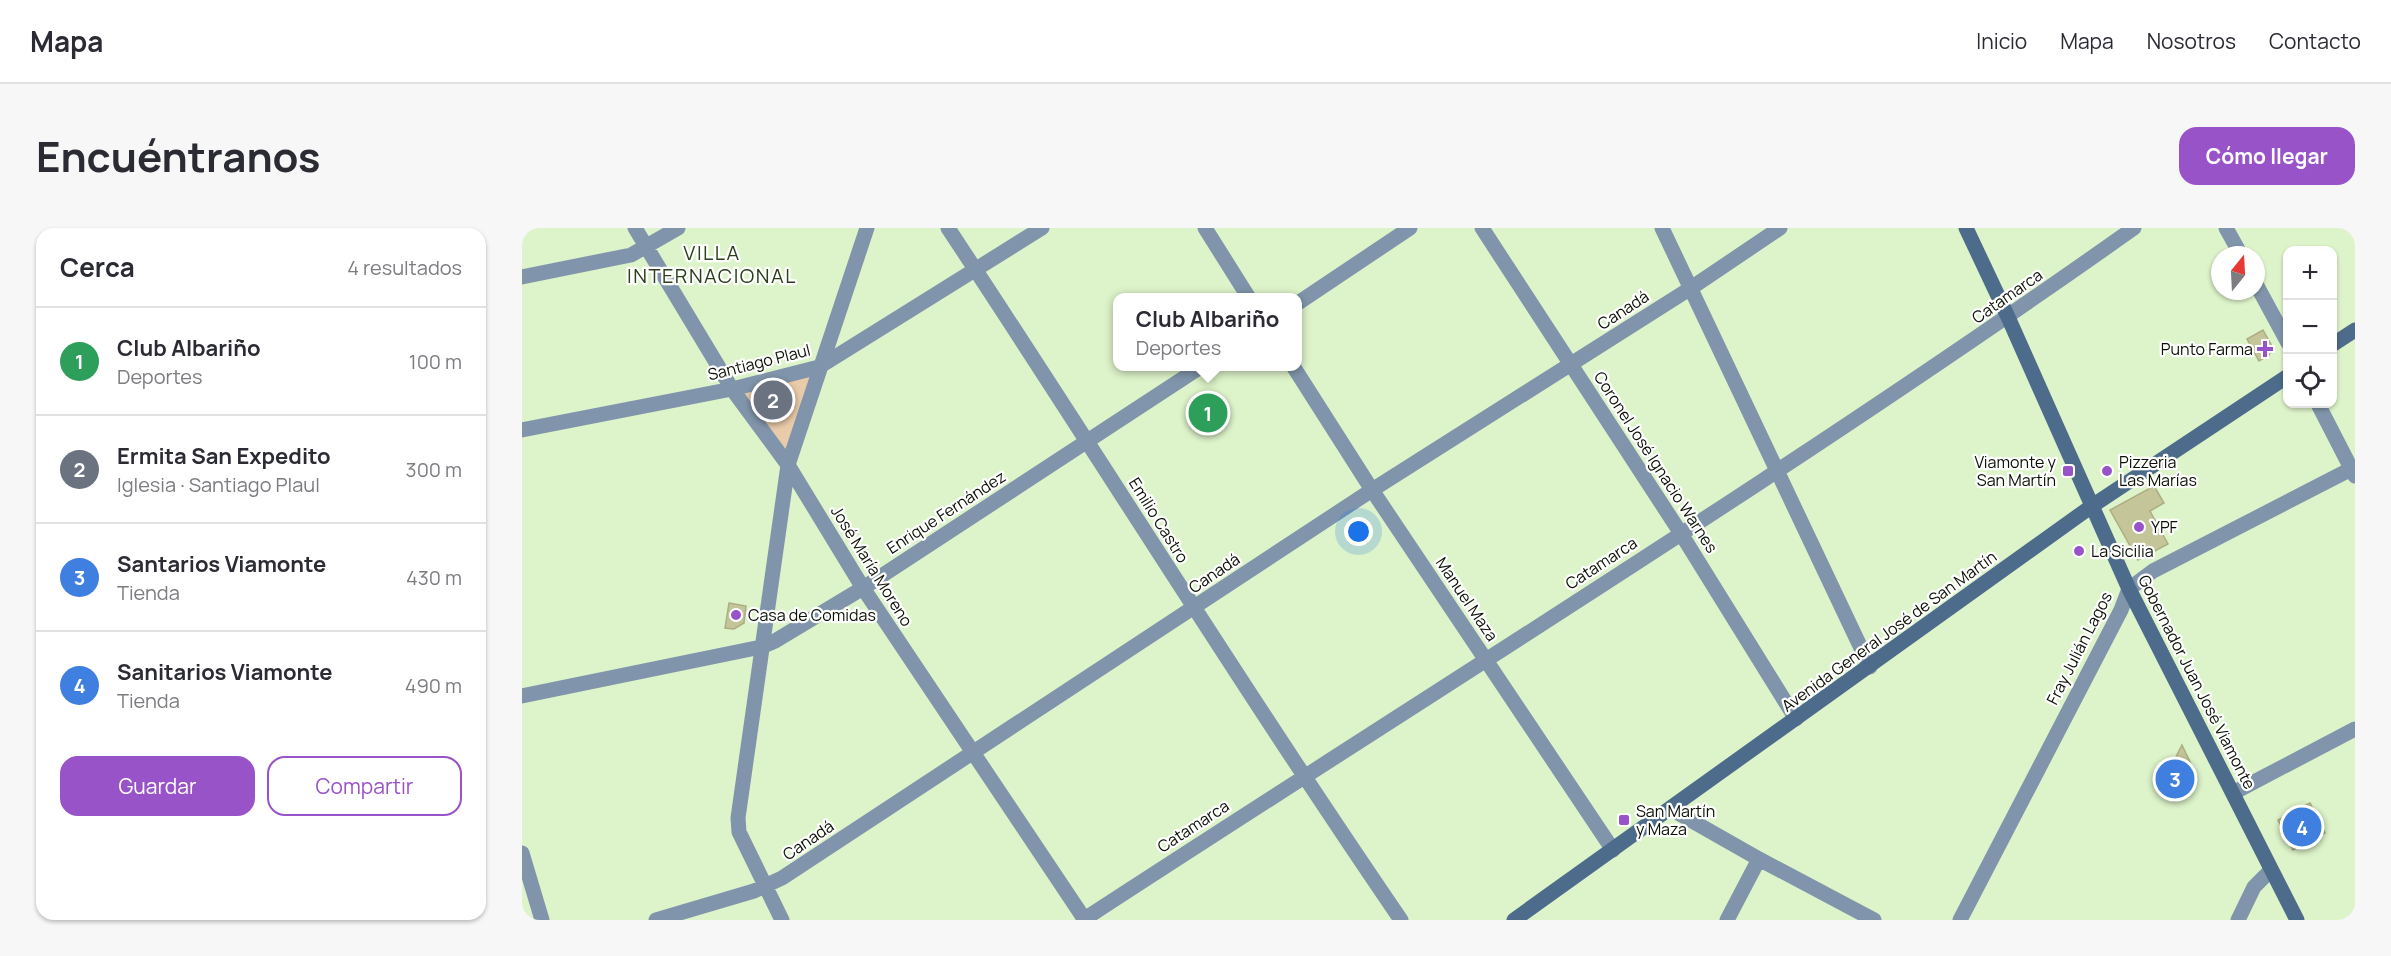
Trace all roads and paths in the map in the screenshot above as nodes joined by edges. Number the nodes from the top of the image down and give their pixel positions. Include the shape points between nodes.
1 (635, 228) edge
2 (678, 228) edge
3 (867, 228) edge
4 (948, 228) edge
5 (1042, 228) edge
6 (1205, 228) edge
7 (1410, 228) edge
8 (1482, 228) edge
9 (1662, 228) edge
10 (1780, 228) edge
11 (1966, 228) edge
12 (2134, 228) edge
13 (2226, 228) edge
14 (2236, 246) edge
15 (648, 247) junction
16 (975, 270) junction
17 (522, 277) edge
18 (1691, 288) junction
19 (1246, 293) edge
20 (1302, 300) edge
21 (2265, 300) edge
22 (2008, 317) junction
23 (2355, 330) edge
24 (2283, 334) edge
25 (2337, 342) edge
26 (1572, 364) junction
27 (819, 367) junction
28 (1194, 371) edge
29 (1296, 371) edge
30 (2283, 378) edge
31 (732, 389) junction
32 (2321, 408) edge
33 (522, 430) edge
34 (1088, 441) junction
35 (788, 465) junction
36 (1778, 469) junction
37 (2354, 471) edge
38 (1372, 490) junction
39 (2092, 506) junction
40 (1680, 532) junction
41 (863, 588) junction
42 (2129, 589) junction
43 (1194, 609) junction
44 (761, 647) junction
45 (1486, 660) junction
46 (1870, 667) junction
47 (522, 696) edge
48 (1796, 719) junction
49 (2355, 729) edge
50 (972, 752) junction
51 (1302, 776) junction
52 (2233, 793) junction
53 (1671, 809) junction
54 (1613, 850) junction
55 (522, 853) edge
56 (1759, 859) junction
57 (2271, 870) junction
58 (767, 886) junction
59 (542, 920) edge
60 (656, 920) edge
61 (782, 920) edge
62 (1084, 920) edge
63 (1401, 920) edge
64 (1514, 920) edge
65 (1727, 920) edge
66 (1874, 920) edge
67 (1960, 920) edge
68 (2238, 920) edge
69 (2297, 920) edge

1 - 15 street, José María Moreno
2 - 15 street
3 - 27 street
4 - 16 street, Emilio Castro
5 - 16 street, Santiago Plaul
6 - 19 street
7 - 20 street
8 - 26 street, Coronel José Ignacio Warnes
9 - 18 street
10 - 18 street, Canadá
11 - 22 main road, Gobernador Juan José Viamonte
12 - 22 street, Catamarca
13 - 14 street
15 - 17 street via 617,258
15 - 31 street, José María Moreno
16 - 27 street, Santiago Plaul
16 - 34 street, Emilio Castro
18 - 26 street, Canadá
18 - 36 street
21 - 24 street
22 - 36 street, Catamarca
22 - 39 main road, Gobernador Juan José Viamonte
23 - 25 main road
26 - 38 street, Canadá
26 - 40 street, Coronel José Ignacio Warnes
27 - 31 street, Santiago Plaul
27 - 35 street
28 - 34 street, Enrique Fernández
29 - 38 street, Manuel Maza
30 - 39 main road, Avenida General José de San Martín
31 - 33 street, Santiago Plaul
31 - 35 street, José María Moreno
32 - 37 street
34 - 41 street, Enrique Fernández
34 - 43 street, Emilio Castro
35 - 41 street, José María Moreno
35 - 44 street
36 - 40 street, Catamarca
36 - 46 street
37 - 42 street, Fray Julián Lagos via 2153,571
38 - 43 street, Canadá
38 - 45 street, Manuel Maza
39 - 42 main road, Gobernador Juan José Viamonte
39 - 46 main road, Avenida General José de San Martín
40 - 45 street, Catamarca
40 - 48 street, Coronel José Ignacio Warnes
41 - 44 street, Enrique Fernández
41 - 50 street, José María Moreno
42 - 52 main road, Gobernador Juan José Viamonte
42 - 67 street, Fray Julián Lagos
43 - 50 street, Canadá
43 - 51 street, Emilio Castro
44 - 47 street, Enrique Fernández
44 - 58 street via 738,825
45 - 51 street, Catamarca
45 - 54 street, Manuel Maza
46 - 48 main road, Avenida General José de San Martín
48 - 53 main road, Avenida General José de San Martín
49 - 52 street
50 - 58 street, Canadá
50 - 62 street, José María Moreno
51 - 62 street, Catamarca
51 - 63 street, Emilio Castro
52 - 57 main road, Gobernador Juan José Viamonte
53 - 54 main road, Avenida General José de San Martín
53 - 56 street
54 - 64 main road, Avenida General José de San Martín
55 - 59 street
56 - 65 street
56 - 66 street
57 - 68 street via 2254,887
57 - 69 main road, Gobernador Juan José Viamonte
58 - 60 street, Canadá
58 - 61 street

